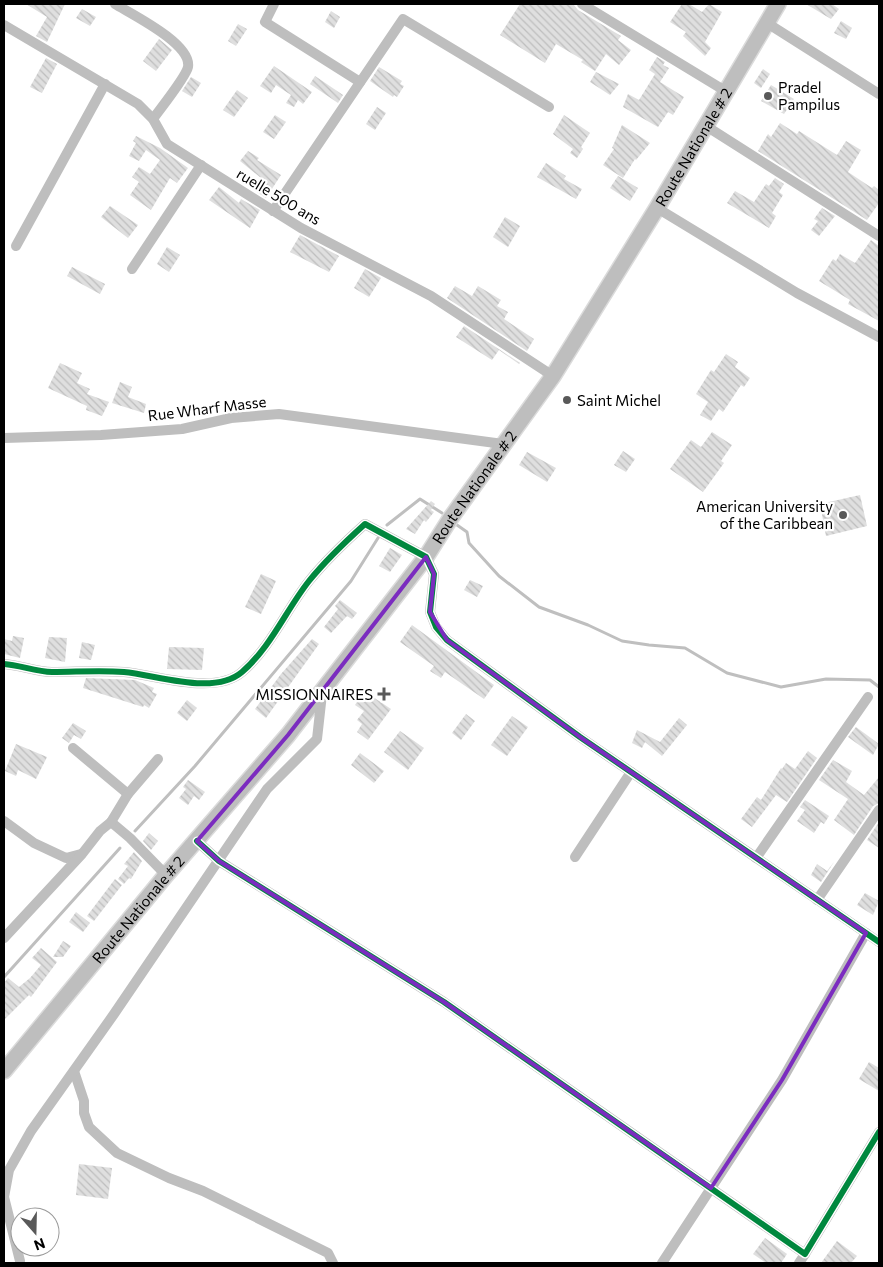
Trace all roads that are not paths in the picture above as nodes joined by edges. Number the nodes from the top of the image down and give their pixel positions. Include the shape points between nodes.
1 (114, 4) edge
2 (274, 4) edge
3 (582, 4) edge
4 (778, 4) edge
5 (767, 24) junction
6 (4, 25) edge
7 (360, 82) junction
8 (105, 84) junction
9 (727, 92) junction
10 (879, 94) edge
11 (549, 107) dead end
12 (153, 119) junction
13 (706, 126) junction
14 (200, 165) junction
15 (657, 208) junction
16 (273, 211) junction
17 (879, 236) edge
18 (16, 246) dead end
19 (132, 269) dead end
20 (879, 337) edge
21 (553, 376) junction
22 (4, 438) edge
23 (503, 444) junction
24 (426, 557) junction
25 (4, 664) edge
26 (322, 688) junction
27 (868, 697) dead end
28 (73, 748) dead end
29 (158, 759) dead end
30 (631, 772) junction
31 (128, 794) junction
32 (879, 810) edge
33 (4, 821) edge
34 (111, 822) junction
35 (197, 840) junction
36 (82, 854) junction
37 (575, 857) dead end
38 (756, 858) junction
39 (219, 861) junction
40 (166, 875) junction
41 (817, 900) junction
42 (866, 933) junction
43 (4, 938) edge
44 (879, 942) edge
45 (4, 1071) edge
46 (74, 1071) junction
47 (879, 1132) edge
48 (711, 1188) junction
49 (805, 1254) junction
50 (20, 1261) dead end
51 (333, 1263) edge
52 (662, 1263) edge
53 (799, 1263) edge

1 - 12 street via 178,44 189,58 188,69
2 - 7 street via 265,22
3 - 9 street
4 - 5 main road, Route Nationale # 2
5 - 9 main road, Route Nationale # 2
5 - 10 street
6 - 8 street, ruelle 500 ans
7 - 11 street via 402,19
7 - 16 street
8 - 12 street, ruelle 500 ans via 138,104
8 - 18 street
9 - 13 main road, Route Nationale # 2
12 - 14 street, ruelle 500 ans via 167,144
13 - 15 main road, Route Nationale # 2
13 - 17 street
14 - 16 street, ruelle 500 ans
14 - 19 street
15 - 20 street via 797,293
15 - 21 main road, Route Nationale # 2
16 - 21 street, ruelle 500 ans via 368,265 432,296
21 - 23 main road, Route Nationale # 2
22 - 23 street, Rue Wharf Masse via 182,429 230,418 279,414
23 - 24 main road, Route Nationale # 2
24 - 25 street via 365,524 339,547 309,582 256,658 233,679 211,682 164,680 143,674 51,672
24 - 26 main road, Route Nationale # 2
24 - 30 street via 434,574 430,612 436,627 447,640
26 - 35 main road, Route Nationale # 2 via 288,735
26 - 39 street via 317,738 268,789
27 - 38 street
28 - 31 street
29 - 31 street
30 - 37 street
30 - 38 street
31 - 34 street
32 - 41 street
33 - 36 street via 34,843 66,858
34 - 36 street
34 - 40 street
35 - 39 street
35 - 40 main road, Route Nationale # 2
36 - 43 street
38 - 41 street
39 - 46 street
39 - 48 street via 444,1002
40 - 45 main road, Route Nationale # 2
41 - 42 street
42 - 44 street
42 - 48 street via 782,1080
46 - 50 street via 30,1131 9,1170 4,1197
46 - 51 street via 89,1127 116,1153 203,1191 328,1254
47 - 49 street
48 - 49 street
48 - 52 street
49 - 53 street

